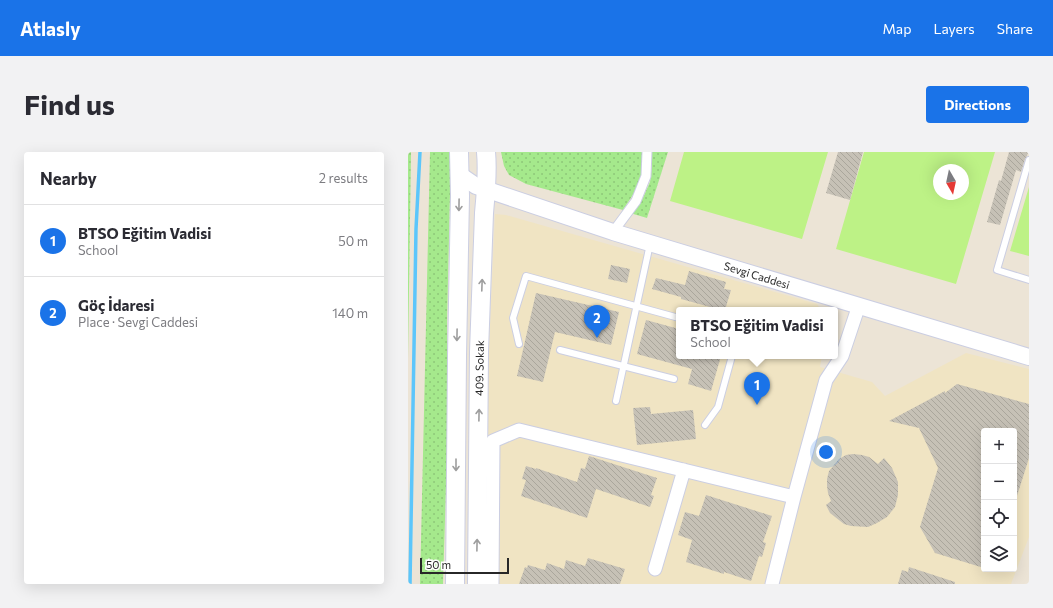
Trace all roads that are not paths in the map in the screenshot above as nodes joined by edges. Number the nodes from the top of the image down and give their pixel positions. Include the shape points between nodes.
1 (459, 152) edge
2 (486, 152) edge
3 (647, 152) edge
4 (1029, 160) edge
5 (460, 175) junction
6 (487, 190) junction
7 (613, 232) junction
8 (651, 243) junction
9 (1029, 280) edge
10 (858, 305) junction
11 (637, 306) junction
12 (676, 317) edge
13 (518, 344) dead end
14 (560, 350) dead end
15 (1029, 357) edge
16 (731, 359) edge
17 (624, 366) junction
18 (674, 379) dead end
19 (616, 401) dead end
20 (705, 425) dead end
21 (684, 470) junction
22 (794, 497) junction
23 (656, 569) dead end
24 (455, 584) edge
25 (477, 584) edge
26 (492, 584) edge
27 (772, 584) edge

1 - 5 main road, 409. Sokak
2 - 6 main road, 409. Sokak
3 - 7 street via 646,176 636,201
4 - 9 lane via 997,270
5 - 6 street, Sevgi Caddesi
5 -> 24 main road, 409. Sokak
6 - 7 street, Sevgi Caddesi
25 -> 6 main road, 409. Sokak via 479,352
7 - 8 street, Sevgi Caddesi
8 - 10 street, Sevgi Caddesi
8 - 11 lane
10 - 15 street, Sevgi Caddesi
10 - 22 street via 842,356 826,380
11 - 12 lane
11 - 13 lane via 526,276 513,318
11 - 17 lane
14 - 17 lane
16 - 20 lane via 718,407
17 - 18 lane
17 - 19 lane
21 - 22 street
21 - 23 street
21 - 26 street via 518,430 493,441
22 - 27 street

